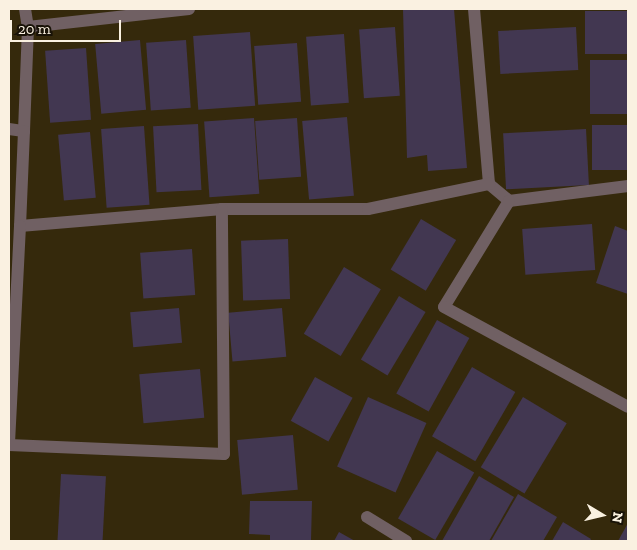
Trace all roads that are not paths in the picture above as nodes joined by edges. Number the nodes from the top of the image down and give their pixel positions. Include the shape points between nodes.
1 (25, 9) edge
2 (189, 9) edge
3 (474, 9) edge
4 (28, 27) junction
5 (9, 129) edge
6 (24, 131) junction
7 (489, 184) junction
8 (628, 186) edge
9 (509, 201) junction
10 (222, 209) junction
11 (20, 226) junction
12 (628, 407) edge
13 (9, 445) edge
14 (9, 450) edge
15 (367, 517) dead end
16 (406, 541) edge

1 - 4 street
2 - 4 street
3 - 7 street
4 - 6 street
5 - 6 street
6 - 11 street
7 - 9 street
7 - 10 street via 368,209
8 - 9 street
9 - 12 street via 444,307
10 - 11 street
10 - 13 street via 224,454
11 - 13 street
13 - 14 street
15 - 16 street

